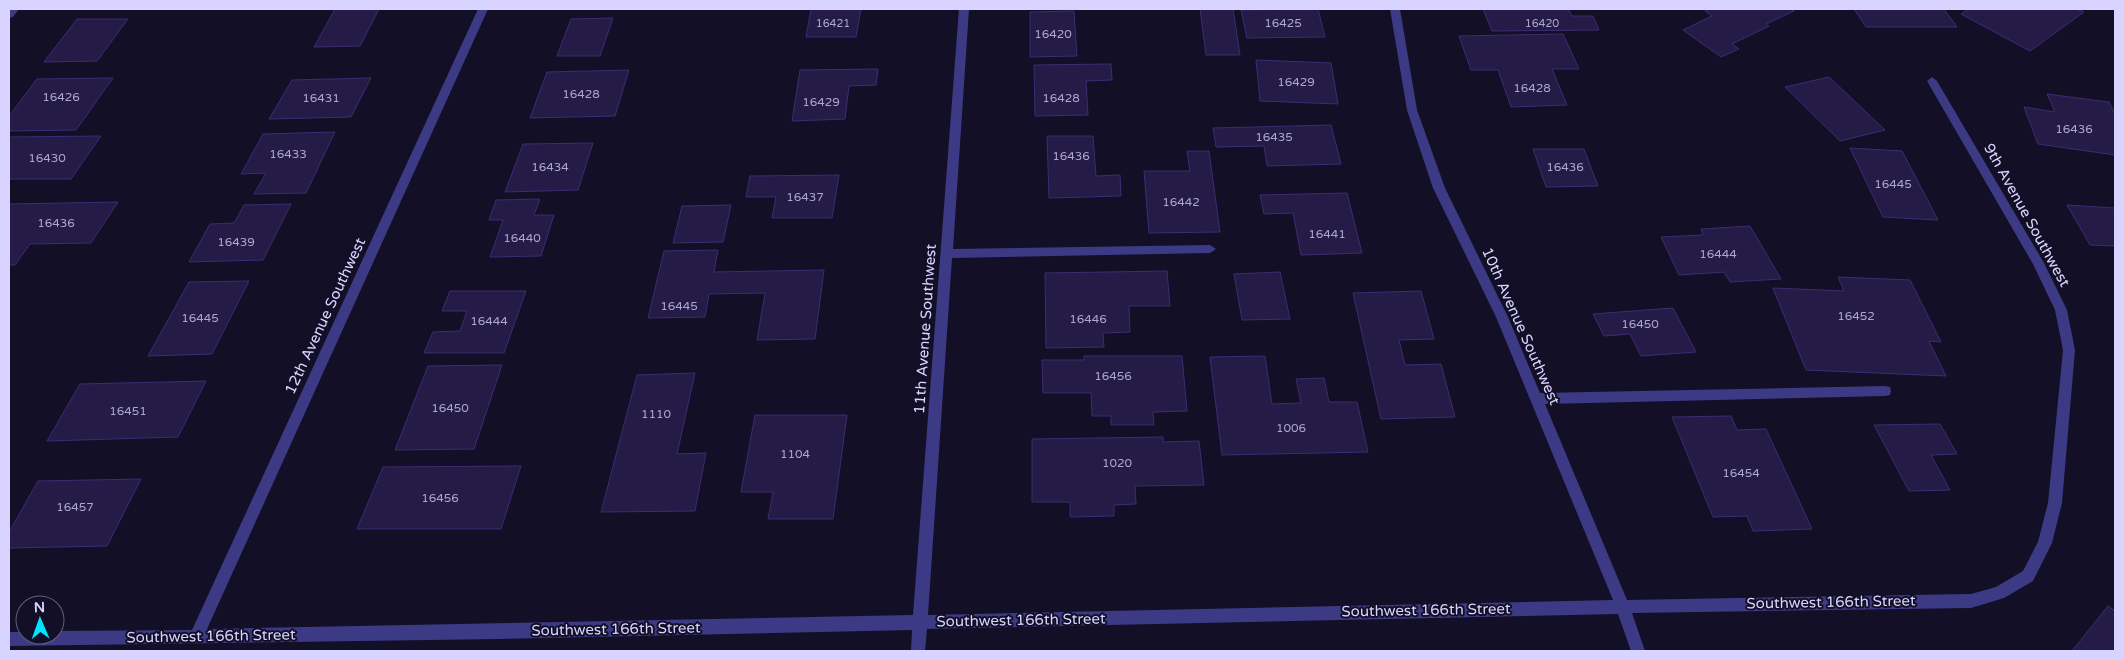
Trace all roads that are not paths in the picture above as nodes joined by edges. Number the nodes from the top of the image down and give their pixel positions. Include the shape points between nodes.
1 (14, 9) edge
2 (483, 9) edge
3 (964, 9) edge
4 (1395, 9) edge
5 (9, 15) edge
6 (1932, 81) dead end
7 (1210, 249) dead end
8 (946, 254) junction
9 (1885, 391) dead end
10 (1537, 399) junction
11 (2028, 576) joint
12 (1622, 605) junction
13 (919, 623) junction
14 (196, 637) junction
15 (9, 639) edge
16 (918, 651) edge
17 (1638, 651) edge

1 - 5 street
2 - 14 street, 12th Avenue Southwest
3 - 8 street, 11th Avenue Southwest
4 - 10 street, 10th Avenue Southwest via 1412,110 1439,188 1502,317
6 - 11 street, 9th Avenue Southwest via 2038,263 2061,310 2069,350 2055,503 2045,543
7 - 8 street
8 - 13 street, 11th Avenue Southwest
9 - 10 street
10 - 12 street, 10th Avenue Southwest
11 - 12 street, Southwest 166th Street via 1998,593 1971,601
12 - 13 street, Southwest 166th Street
12 - 17 street, 10th Avenue Southwest
13 - 14 street, Southwest 166th Street
13 - 16 street, 11th Avenue Southwest
14 - 15 street, Southwest 166th Street

